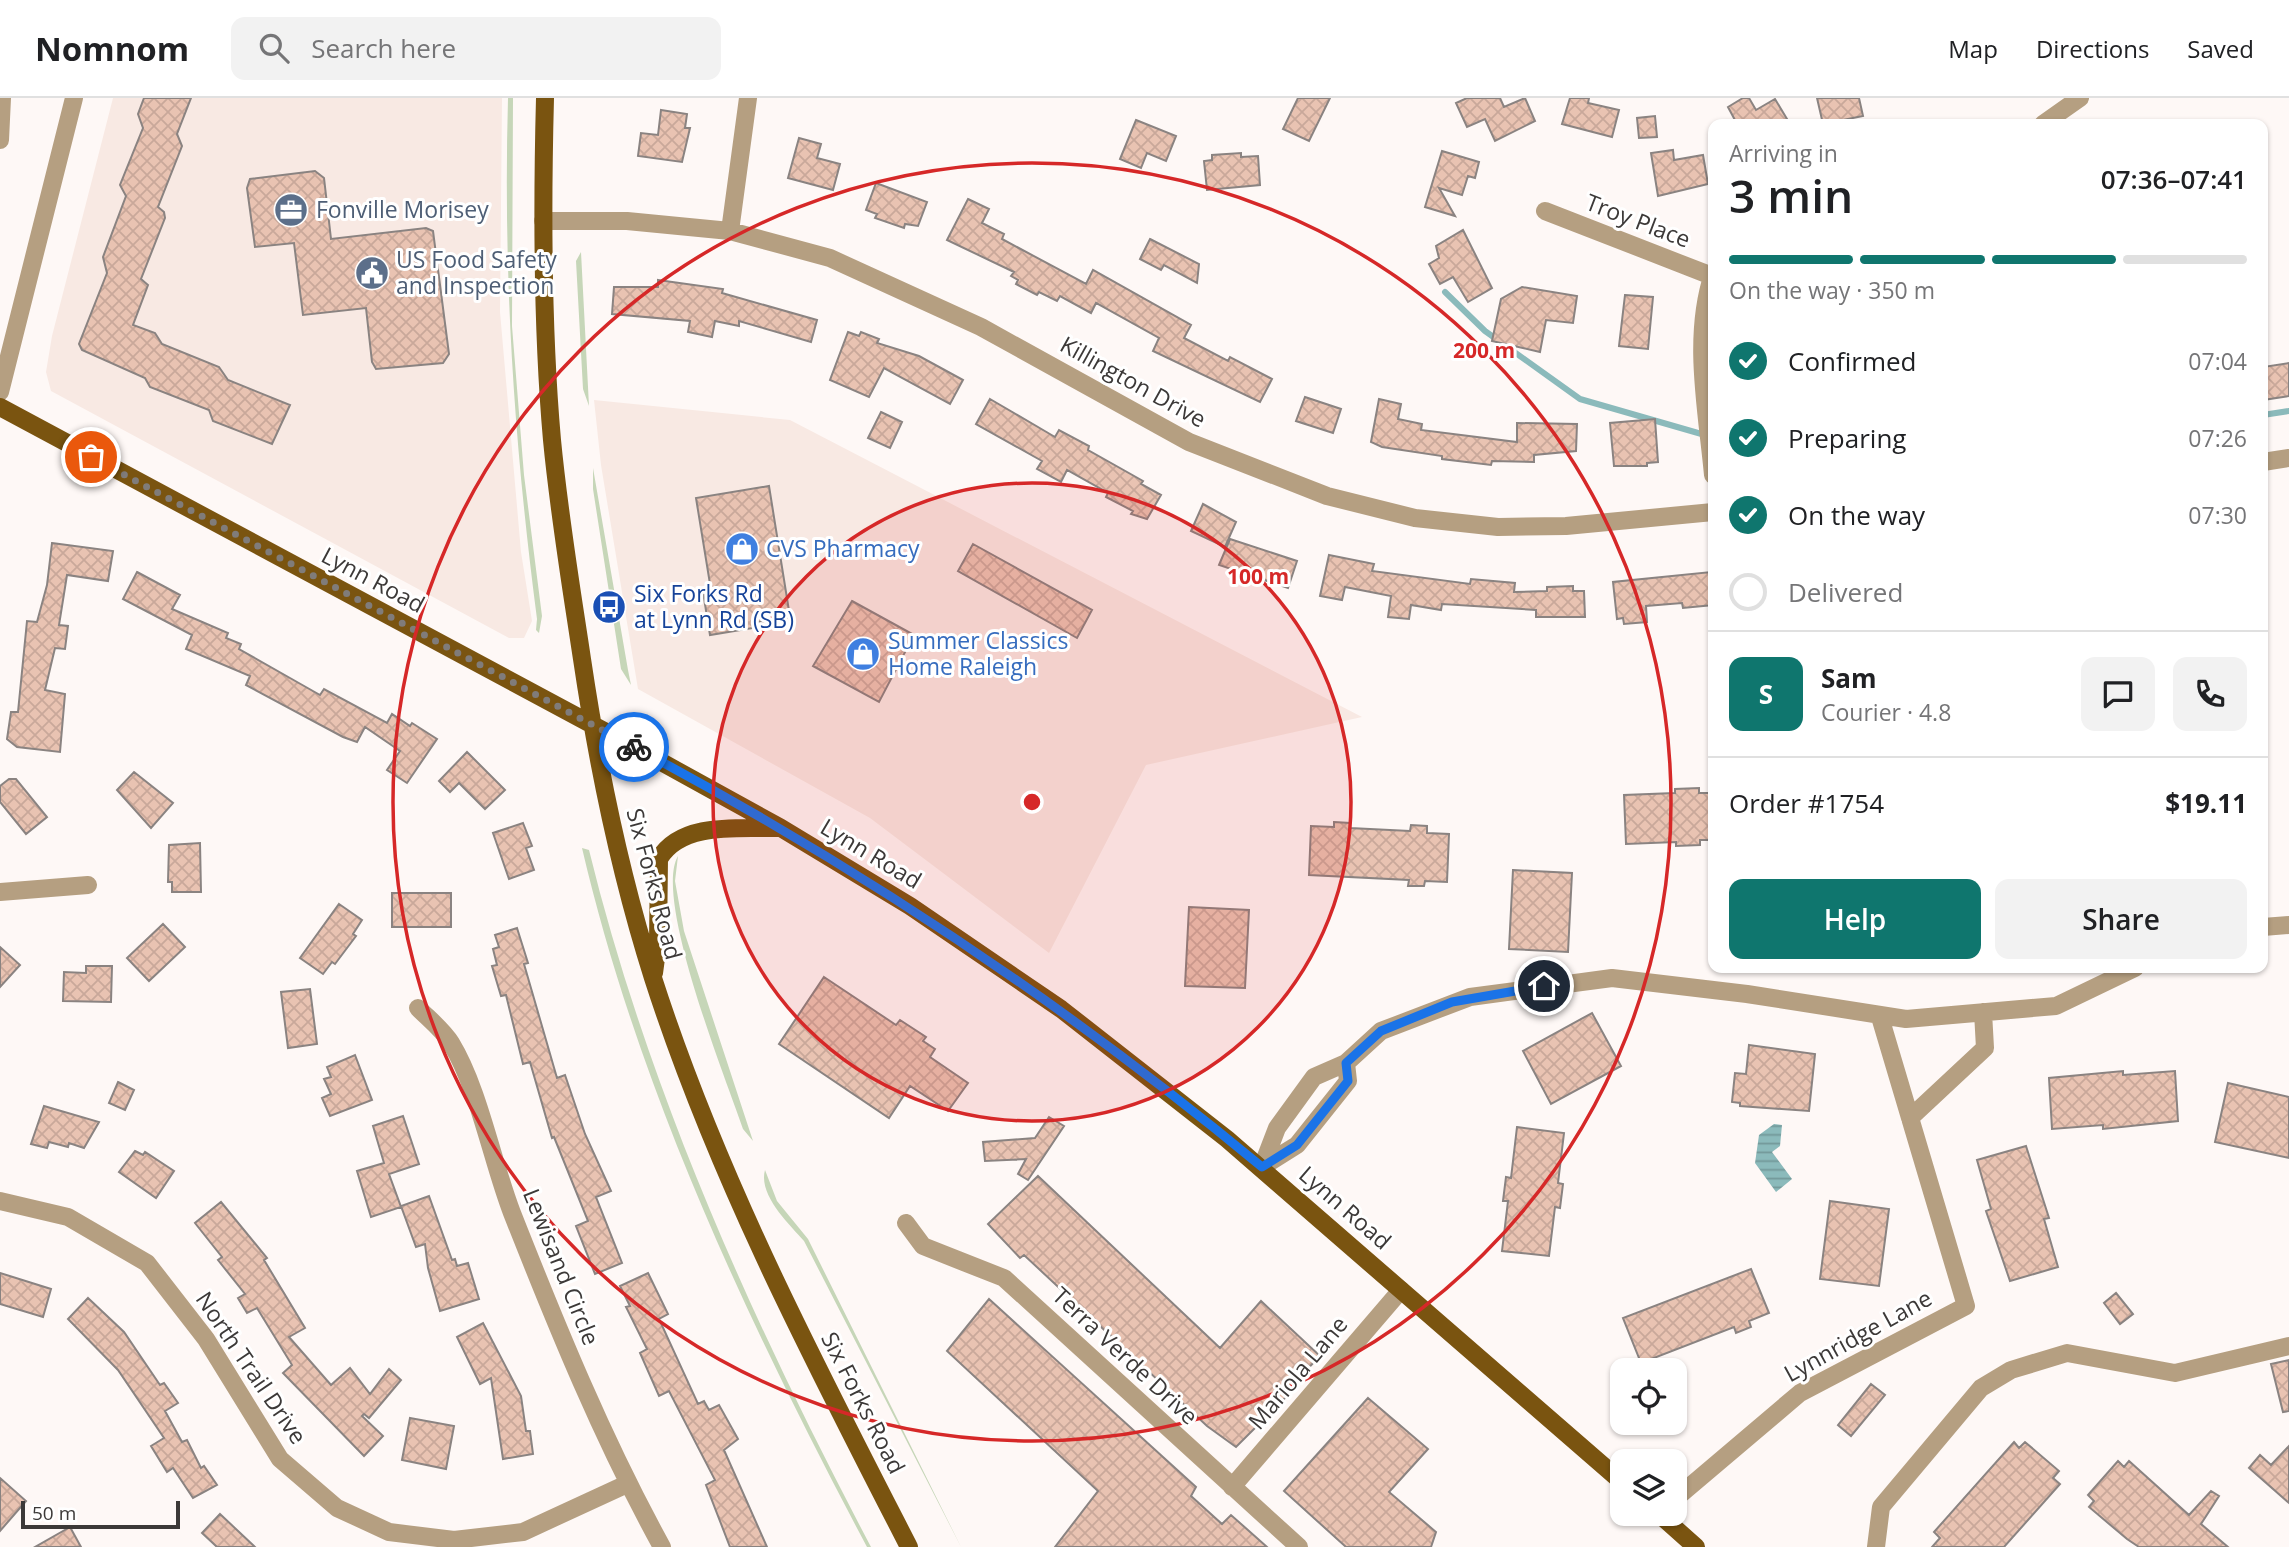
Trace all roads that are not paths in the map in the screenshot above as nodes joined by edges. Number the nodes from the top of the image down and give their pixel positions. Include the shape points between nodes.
1 (2, 98) edge
2 (74, 98) edge
3 (545, 98) edge
4 (748, 98) edge
5 (2080, 98) edge
6 (2050, 119) edge
7 (0, 140) edge
8 (1545, 211) dead end
9 (543, 222) junction
10 (730, 231) junction
11 (1708, 273) edge
12 (1708, 298) edge
13 (0, 392) edge
14 (0, 407) edge
15 (1708, 424) edge
16 (2289, 458) edge
17 (2268, 461) edge
18 (1708, 512) edge
19 (591, 724) junction
20 (781, 828) junction
21 (88, 886) dead end
22 (0, 892) edge
23 (2289, 925) edge
24 (2268, 927) edge
25 (2125, 973) edge
26 (653, 977) junction
27 (418, 1008) dead end
28 (1983, 1012) junction
29 (1880, 1017) junction
30 (1346, 1063) junction
31 (1910, 1118) junction
32 (1262, 1167) junction
33 (0, 1201) edge
34 (906, 1223) dead end
35 (1401, 1290) junction
36 (2289, 1346) edge
37 (1610, 1472) edge
38 (627, 1484) junction
39 (1232, 1488) junction
40 (1687, 1489) edge
41 (1672, 1526) edge
42 (662, 1547) edge
43 (909, 1547) edge
44 (1299, 1547) edge
45 (1696, 1547) edge
46 (1876, 1547) edge

1 - 7 street
2 - 13 street
3 - 9 main road, Six Forks Road
4 - 10 street
5 - 6 street
8 - 11 street, Troy Place
9 - 10 street, Killington Drive via 627,221
9 - 19 main road, Six Forks Road via 552,439
10 - 18 street, Killington Drive via 830,258 981,327 1189,442 1327,496 1415,517 1498,527 1566,526
12 - 15 street via 1703,322
14 - 19 main road, Lynn Road
16 - 17 street
19 - 20 main road, Lynn Road
19 - 26 main road, Six Forks Road
20 - 26 main road via 712,830 685,836 665,849 659,859
20 - 32 main road, Lynn Road via 910,906 1061,1009
21 - 22 street
23 - 24 street
25 - 28 street via 2056,1006
26 - 43 main road, Six Forks Road via 687,1074 757,1244
27 - 38 street, Lewisand Circle via 450,1043 555,1326
28 - 29 street
28 - 31 street via 1985,1048
29 - 30 street via 1746,994 1603,979 1452,1002 1381,1031
29 - 31 street, Lynnridge Lane
30 - 32 street via 1314,1077 1276,1128
30 - 32 street via 1348,1081 1297,1145
31 - 40 street, Lynnridge Lane via 1966,1306 1800,1393
32 - 35 main road, Lynn Road
33 - 38 street, North Trail Drive via 68,1217 147,1263 206,1339 280,1459 337,1508 389,1532 454,1540 523,1532
34 - 39 street, Terra Verde Drive via 923,1246 1004,1278
35 - 37 main road, Lynn Road
35 - 39 street, Mariola Lane
36 - 46 street via 2175,1373 2067,1353 2011,1370 1981,1388 1881,1507
38 - 42 street, Lewisand Circle
39 - 44 street, Terra Verde Drive
41 - 45 main road

